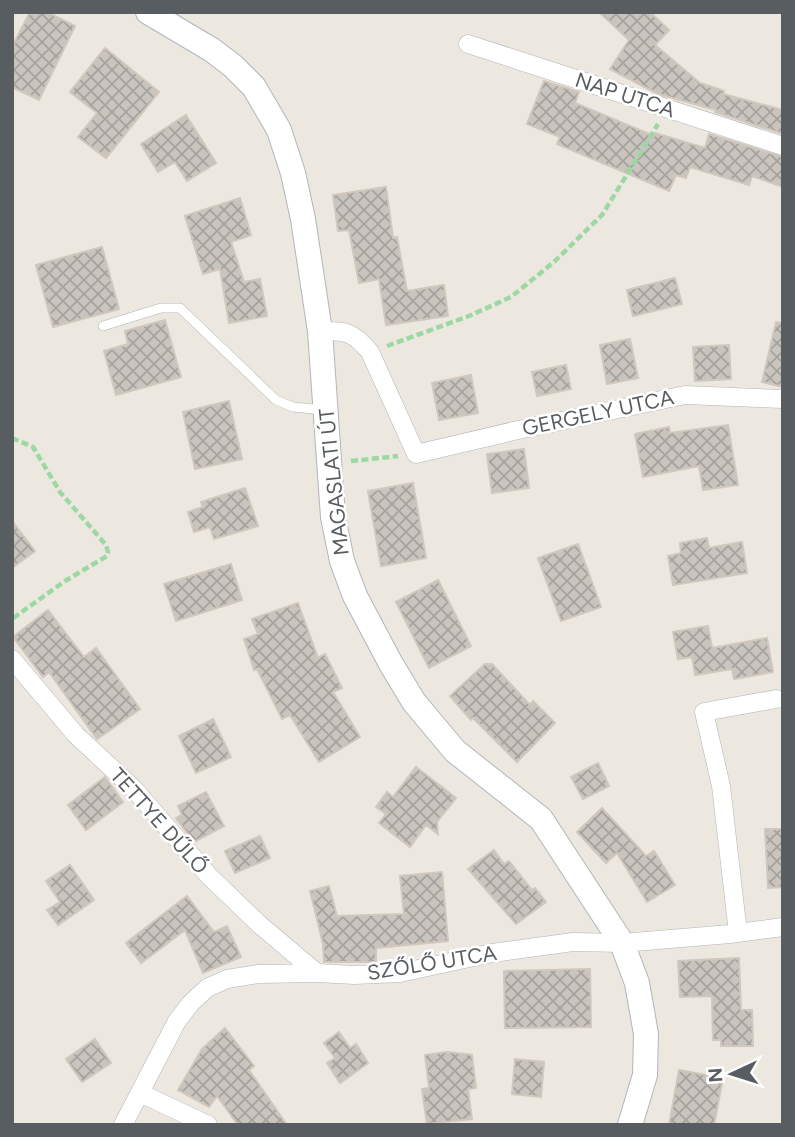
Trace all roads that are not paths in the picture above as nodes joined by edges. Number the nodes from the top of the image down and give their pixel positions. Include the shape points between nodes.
1 (148, 12) edge
2 (468, 44) dead end
3 (783, 146) edge
4 (103, 326) dead end
5 (320, 331) junction
6 (783, 399) edge
7 (325, 411) junction
8 (12, 659) edge
9 (776, 699) dead end
10 (783, 927) edge
11 (738, 933) junction
12 (622, 943) junction
13 (317, 973) junction
14 (140, 1093) junction
15 (123, 1125) edge
16 (208, 1125) edge
17 (630, 1125) edge

1 - 5 street, MAGASLATI ÚT via 233,66 266,107 293,173
2 - 3 street, NAP UTCA
4 - 7 lane via 161,307 180,308 276,400
5 - 6 street, GERGELY UTCA via 347,331 370,352 416,454 685,395
5 - 7 street, MAGASLATI ÚT
7 - 12 street, MAGASLATI ÚT via 333,517 342,561 355,596 408,693 455,751 541,820
8 - 13 street, TETTYE DŰLŐ via 76,735 134,789 209,876
9 - 11 street via 704,712 721,786
10 - 11 street, SZŐLŐ UTCA
11 - 12 street, SZŐLŐ UTCA
12 - 13 street, SZŐLŐ UTCA via 573,942 400,972
12 - 17 street, MAGASLATI ÚT via 646,1034 645,1074
13 - 14 street, SZŐLŐ UTCA via 258,974 207,988 177,1021
14 - 15 street, SZŐLŐ UTCA
14 - 16 street

